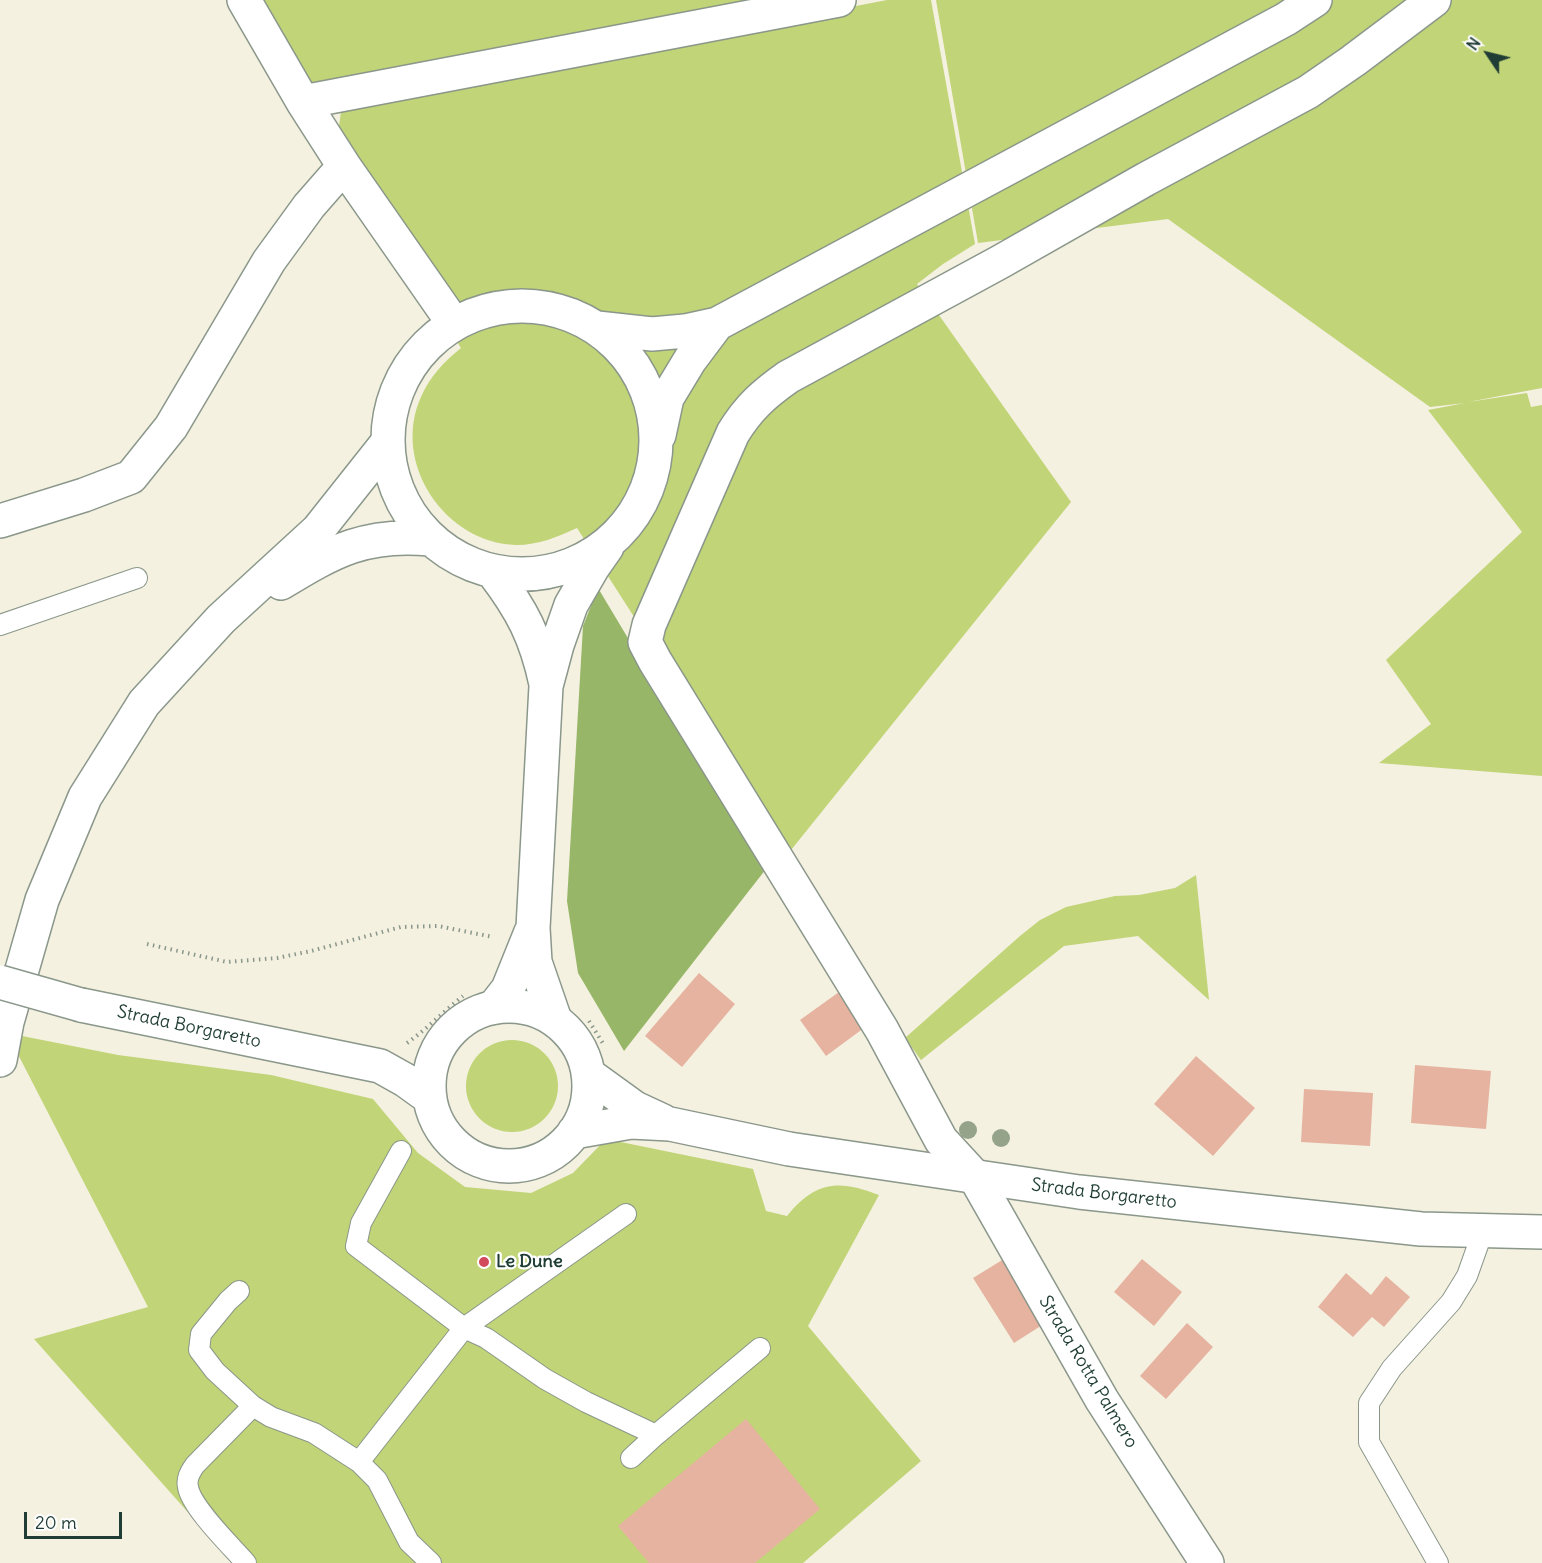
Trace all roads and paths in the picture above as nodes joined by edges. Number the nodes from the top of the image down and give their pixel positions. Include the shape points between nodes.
1 (244, 0) edge
2 (839, 0) edge
3 (1315, 0) edge
4 (1434, 0) edge
5 (303, 102) junction
6 (344, 166) junction
7 (454, 324) junction
8 (717, 324) junction
9 (597, 328) junction
10 (387, 443) junction
11 (656, 446) junction
12 (0, 521) edge
13 (615, 536) junction
14 (430, 539) junction
15 (493, 572) junction
16 (137, 578) dead end
17 (221, 619) junction
18 (0, 625) edge
19 (546, 686) junction
20 (533, 928) junction
21 (147, 944) dead end
22 (0, 982) edge
23 (480, 1001) junction
24 (570, 1018) junction
25 (434, 1056) junction
26 (390, 1057) junction
27 (0, 1060) edge
28 (599, 1064) junction
29 (430, 1098) junction
30 (670, 1124) junction
31 (574, 1132) junction
32 (401, 1151) dead end
33 (975, 1177) junction
34 (626, 1214) dead end
35 (1483, 1231) junction
36 (1542, 1232) edge
37 (239, 1291) dead end
38 (464, 1328) junction
39 (760, 1348) dead end
40 (253, 1406) junction
41 (656, 1435) junction
42 (631, 1458) dead end
43 (359, 1462) junction
44 (246, 1563) edge
45 (431, 1563) edge
46 (1207, 1563) edge
47 (1438, 1563) edge

1 - 5 street
2 - 5 street
3 - 8 street
4 - 33 street, Strada Rotta Palmero via 1308,92 798,371 764,394 745,413 733,433 649,625 645,642 655,661 882,1030 941,1140
5 - 6 street
6 - 7 street
6 - 12 street via 269,261 171,427 131,477
7 - 9 street via 489,310 526,306 563,312
7 - 10 street via 426,346 404,375 392,408
8 - 9 street via 652,334
8 - 11 street via 667,398
9 - 11 street via 629,360 647,392
10 - 14 street via 393,479 408,512
10 - 17 street via 318,530
11 - 13 street via 650,478 636,510
13 - 15 street via 595,553 571,565 546,572
13 - 19 street via 571,605
14 - 15 street via 459,560
14 - 17 street via 388,537 341,549
15 - 19 street via 526,620 539,652
16 - 18 lane
17 - 27 street via 144,703 85,797 42,900
19 - 20 street
20 - 21 path via 501,927 500,938 438,926 401,927 277,958 227,962
20 - 23 street via 508,989
20 - 24 street via 535,962
22 - 26 street, Strada Borgaretto, bridge via 81,1005
23 - 24 street
23 - 25 street
23 - 26 path via 438,1016
24 - 28 path
24 - 28 street via 567,1030 583,1056
25 - 26 street, Strada Borgaretto
25 - 29 street via 429,1075
26 - 29 street, Strada Borgaretto via 405,1080
28 - 30 street, Strada Borgaretto via 636,1108
28 - 31 street
29 - 31 street via 435,1117 448,1138 465,1154 493,1164 535,1162 552,1153
30 - 31 street, Strada Borgaretto via 631,1122
30 - 33 street, Strada Borgaretto via 789,1149
32 - 38 lane via 362,1223 356,1246
33 - 35 street, Strada Borgaretto via 1409,1228
33 - 46 street, Strada Rotta Palmero via 1102,1400
34 - 38 lane
35 - 36 street, Strada Borgaretto
35 - 47 lane via 1467,1276 1451,1302 1392,1368 1369,1403 1369,1442
37 - 40 lane via 201,1334 199,1350 214,1371
38 - 41 lane via 586,1402
38 - 43 lane
39 - 41 lane
40 - 43 lane via 314,1433
40 - 44 lane via 195,1465 187,1485 191,1500
41 - 42 lane
43 - 45 lane via 377,1480 409,1542

